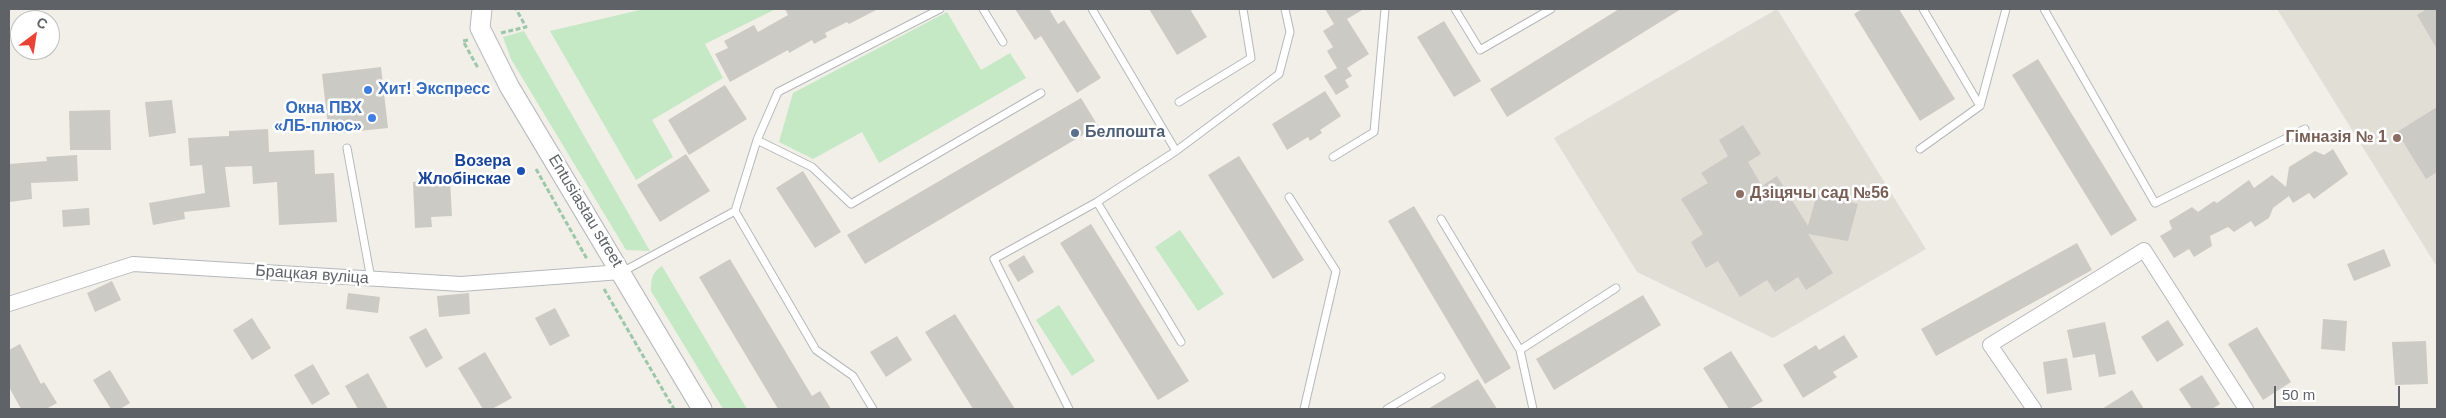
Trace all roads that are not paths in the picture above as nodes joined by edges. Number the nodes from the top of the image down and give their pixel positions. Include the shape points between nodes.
1 (482, 9) edge
2 (940, 9) edge
3 (983, 9) edge
4 (1092, 9) edge
5 (1243, 9) edge
6 (1285, 9) edge
7 (1386, 9) edge
8 (1455, 9) edge
9 (1551, 9) edge
10 (1923, 9) edge
11 (2006, 9) edge
12 (2044, 9) edge
13 (1003, 42) dead end
14 (1041, 93) dead end
15 (1179, 102) dead end
16 (1980, 106) junction
17 (2305, 129) dead end
18 (757, 140) junction
19 (347, 148) dead end
20 (1920, 149) dead end
21 (1176, 151) junction
22 (1333, 158) dead end
23 (1288, 197) dead end
24 (1096, 202) junction
25 (735, 211) junction
26 (1441, 219) dead end
27 (621, 272) junction
28 (371, 279) junction
29 (1616, 288) dead end
30 (9, 304) edge
31 (1180, 342) dead end
32 (1520, 350) junction
33 (1441, 376) dead end
34 (702, 409) edge
35 (873, 409) edge
36 (1069, 409) edge
37 (1304, 409) edge
38 (1387, 409) edge
39 (1533, 409) edge
40 (2034, 409) edge
41 (2246, 409) edge

1 - 27 main road, Entusiastau street via 480,28 509,86
2 - 18 lane via 778,92
3 - 13 lane
4 - 21 lane
5 - 15 lane via 1251,58
6 - 21 lane via 1290,32 1279,74
7 - 22 lane via 1374,132
8 - 9 lane via 1480,50
10 - 16 lane
11 - 16 lane
12 - 17 lane via 2155,203
14 - 18 lane via 851,204 812,168
16 - 20 lane
18 - 25 lane
19 - 28 lane
21 - 24 lane
23 - 37 lane via 1336,271
24 - 31 lane
24 - 36 lane via 994,259
25 - 27 lane
25 - 35 lane via 816,350 853,376
26 - 32 lane
27 - 28 street, Брацкая вуліца via 461,284
27 - 34 main road, Entusiastau street
28 - 30 street, Брацкая вуліца via 134,264
29 - 32 lane
32 - 39 lane
33 - 38 lane
40 - 41 street via 1990,345 2144,250

